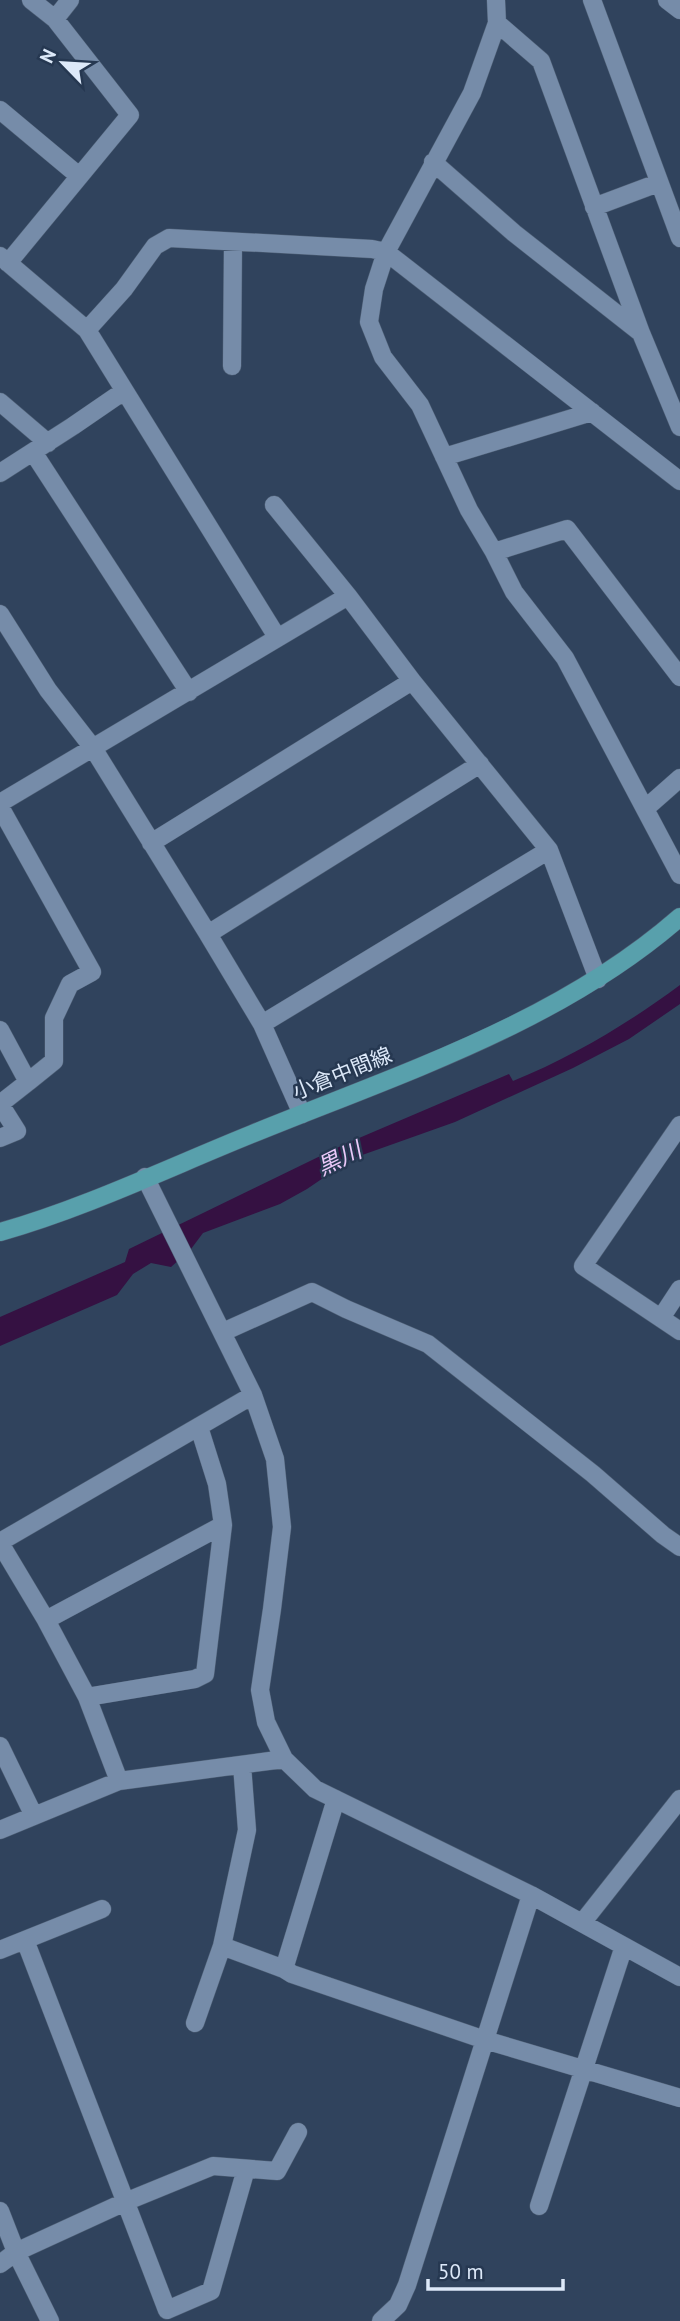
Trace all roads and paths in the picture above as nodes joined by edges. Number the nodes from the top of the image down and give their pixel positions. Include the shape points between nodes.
1 (31, 0) edge
2 (70, 0) edge
3 (496, 0) edge
4 (592, 0) edge
5 (667, 0) edge
6 (680, 10) edge
7 (55, 19) junction
8 (497, 23) junction
9 (0, 110) edge
10 (433, 162) junction
11 (79, 176) junction
12 (658, 183) junction
13 (594, 206) junction
14 (680, 238) edge
15 (233, 243) junction
16 (386, 251) junction
17 (4, 259) edge
18 (87, 330) junction
19 (641, 333) junction
20 (232, 366) dead end
21 (124, 391) junction
22 (0, 402) edge
23 (592, 412) junction
24 (680, 427) edge
25 (40, 447) junction
26 (444, 457) junction
27 (0, 473) edge
28 (680, 481) edge
29 (274, 505) dead end
30 (494, 552) junction
31 (348, 596) junction
32 (0, 614) edge
33 (278, 637) junction
34 (680, 677) edge
35 (412, 681) junction
36 (189, 692) junction
37 (93, 748) junction
38 (480, 764) junction
39 (680, 778) edge
40 (0, 805) edge
41 (646, 808) junction
42 (151, 843) junction
43 (549, 850) junction
44 (680, 875) edge
45 (680, 917) edge
46 (208, 934) junction
47 (598, 979) junction
48 (262, 1024) junction
49 (0, 1030) edge
50 (28, 1082) junction
51 (302, 1114) junction
52 (680, 1125) edge
53 (0, 1138) edge
54 (145, 1177) junction
55 (0, 1232) edge
56 (680, 1289) edge
57 (661, 1318) junction
58 (680, 1331) edge
59 (223, 1332) junction
60 (253, 1395) junction
61 (199, 1427) junction
62 (223, 1525) junction
63 (0, 1543) edge
64 (680, 1547) edge
65 (46, 1620) junction
66 (87, 1697) junction
67 (0, 1746) edge
68 (284, 1759) junction
69 (242, 1765) junction
70 (119, 1781) junction
71 (336, 1799) junction
72 (680, 1799) edge
73 (34, 1816) junction
74 (0, 1830) edge
75 (531, 1895) junction
76 (102, 1909) dead end
77 (582, 1923) junction
78 (25, 1940) junction
79 (222, 1946) junction
80 (624, 1946) junction
81 (0, 1950) edge
82 (284, 1969) junction
83 (680, 1977) edge
84 (195, 2023) dead end
85 (485, 2040) junction
86 (583, 2069) junction
87 (680, 2098) edge
88 (298, 2132) dead end
89 (246, 2169) junction
90 (125, 2202) junction
91 (539, 2206) dead end
92 (0, 2211) edge
93 (16, 2252) junction
94 (0, 2264) edge
95 (50, 2321) edge
96 (381, 2321) edge

1 - 7 street
2 - 7 street
3 - 8 street
4 - 12 street
5 - 6 street
7 - 11 street via 130,115
8 - 10 street via 472,93
8 - 13 street via 541,61
9 - 11 street
10 - 16 street
10 - 19 street
11 - 17 street
12 - 13 street
12 - 14 street
13 - 19 street
15 - 16 street
15 - 18 street via 169,238 155,246
15 - 20 street
16 - 23 street
16 - 26 street via 369,322 383,357 420,405
17 - 18 street
18 - 21 street
19 - 24 street
21 - 25 street
21 - 33 street
22 - 25 street
23 - 26 street
23 - 28 street
25 - 27 street
25 - 36 street
26 - 30 street
29 - 31 street
30 - 34 street via 567,529
30 - 41 street via 514,592 565,657
31 - 33 street
31 - 35 street
32 - 37 street via 48,690
33 - 36 street
35 - 38 street
35 - 42 street
36 - 37 street
37 - 40 street
37 - 42 street
38 - 43 street
38 - 46 street
39 - 41 street
40 - 50 street via 92,972 70,984 54,1017 54,1061
41 - 44 street
42 - 46 street
43 - 47 street
43 - 48 street
45 - 47 main road, 小倉中間線
46 - 48 street
47 - 51 main road, 小倉中間線 via 455,1052
48 - 51 street
49 - 50 street
50 - 53 street via 0,1104 17,1131
51 - 54 main road, 小倉中間線
52 - 57 street via 583,1266
54 - 55 main road, 小倉中間線
54 - 59 street
56 - 57 street
57 - 58 street
59 - 60 street
59 - 64 street via 312,1292 428,1344
60 - 61 street
60 - 68 street via 275,1459 282,1527 260,1690 266,1722
61 - 62 street via 217,1484
61 - 63 street
62 - 65 street
62 - 66 street via 205,1674
63 - 65 street
65 - 66 street
66 - 70 street
67 - 73 street
68 - 69 street
68 - 71 street via 315,1789
69 - 70 street
69 - 79 street via 247,1830
70 - 73 street
71 - 75 street
71 - 82 street
72 - 77 street
73 - 74 street
75 - 77 street
75 - 85 street
76 - 78 street
77 - 80 street
78 - 81 street
78 - 90 street
79 - 82 street
79 - 84 street
80 - 83 street
80 - 86 street
82 - 85 street
85 - 86 street
85 - 96 street via 398,2305
86 - 87 street
86 - 91 street
88 - 89 street via 277,2171
89 - 90 street via 213,2166
89 - 90 street via 211,2291 167,2311
90 - 93 street
92 - 93 street
93 - 94 street
93 - 95 street

